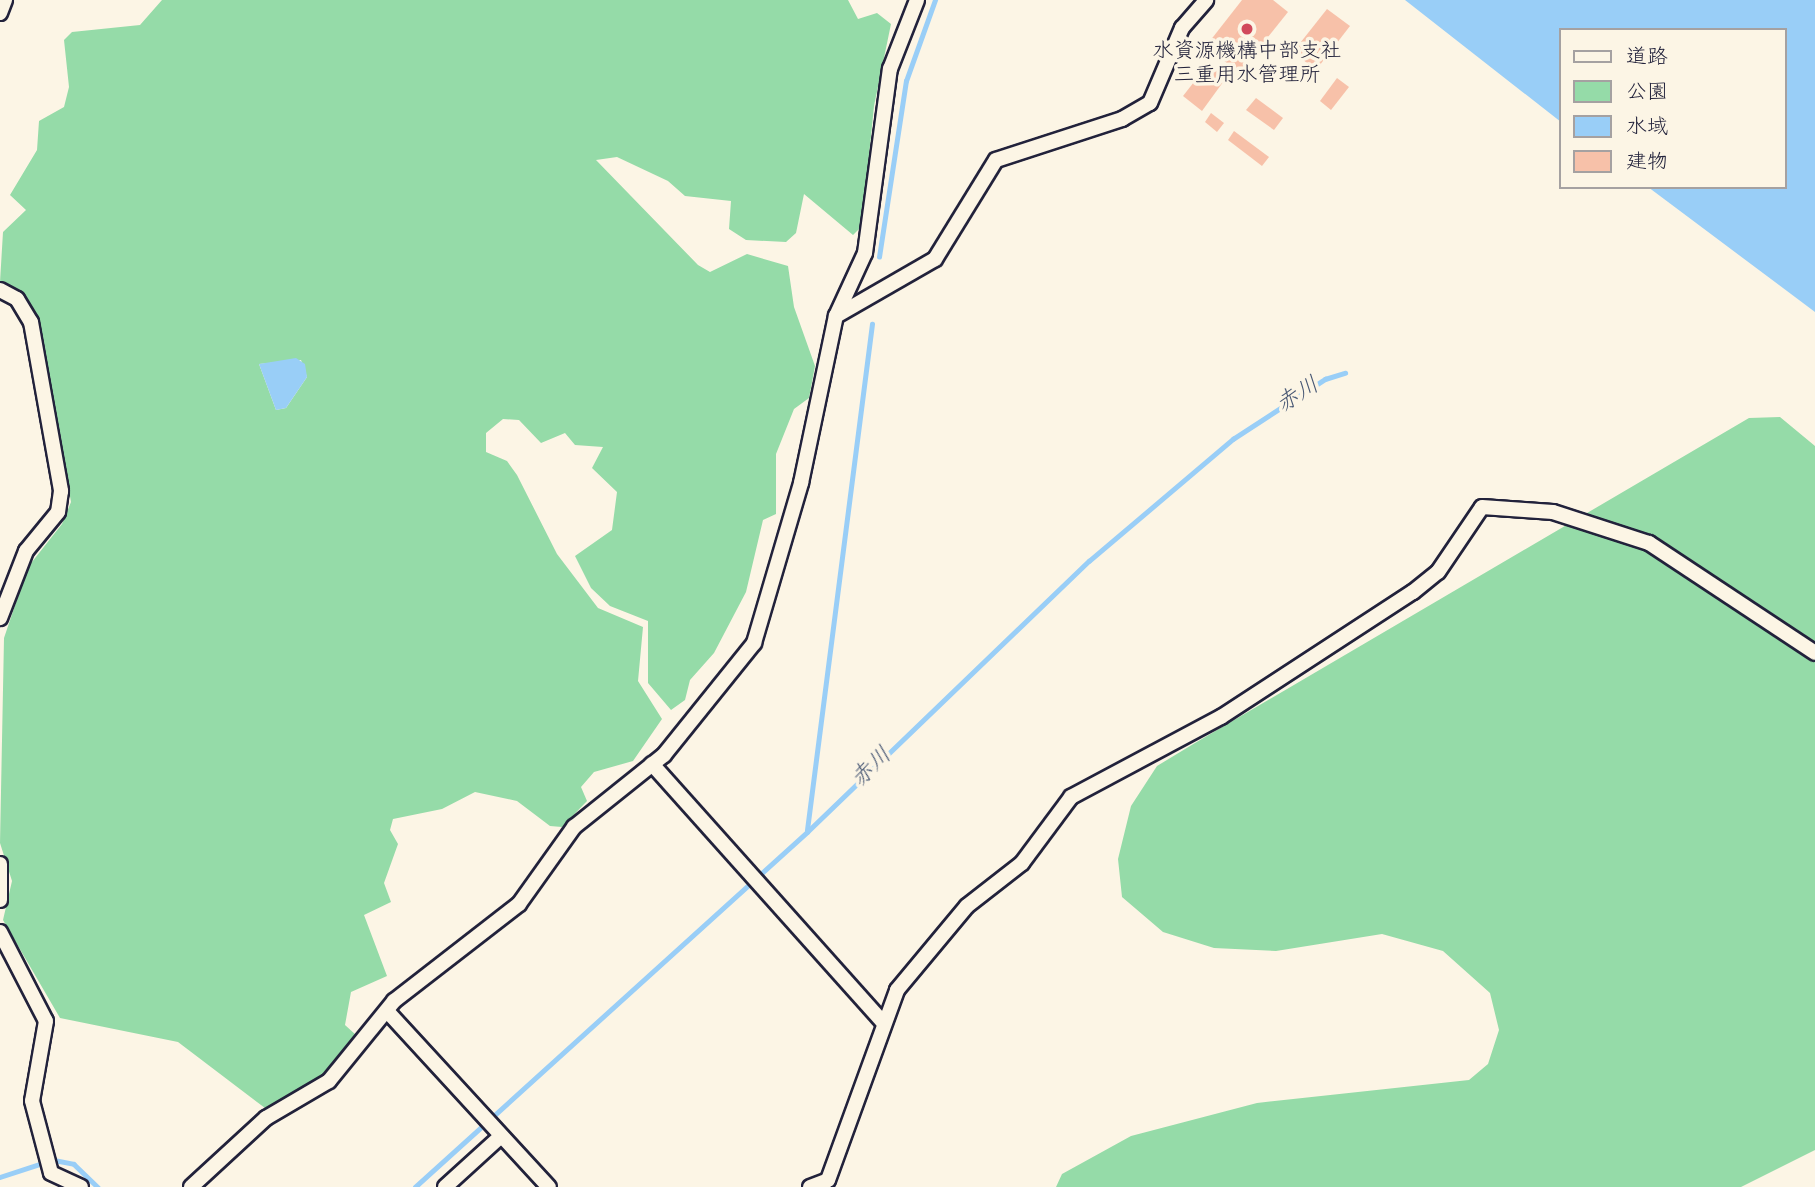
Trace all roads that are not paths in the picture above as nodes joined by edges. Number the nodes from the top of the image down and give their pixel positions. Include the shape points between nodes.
1 (5, 0) edge
2 (918, 0) edge
3 (1206, 0) edge
4 (0, 13) edge
5 (0, 290) edge
6 (836, 316) junction
7 (0, 618) edge
8 (1815, 653) edge
9 (652, 764) junction
10 (0, 864) edge
11 (0, 900) edge
12 (0, 932) edge
13 (387, 1011) junction
14 (883, 1021) junction
15 (498, 1133) junction
16 (81, 1187) edge
17 (191, 1187) edge
18 (445, 1187) edge
19 (549, 1187) edge
20 (810, 1187) edge

1 - 4 street
2 - 6 street via 890,69 865,253
3 - 6 street via 1182,28 1150,103 1122,119 996,160 935,259
5 - 7 street via 17,299 31,322 61,491 58,512 26,551
6 - 9 street via 762,629
8 - 14 street via 1649,543 1553,512 1482,507 1438,572 1413,592 1221,717 1071,797 1022,863 928,948
9 - 13 street via 574,827 519,904
9 - 14 street
10 - 11 street
12 - 16 street via 46,1021 32,1101 51,1173
13 - 15 street
13 - 17 street via 329,1081 266,1118
14 - 20 street via 828,1180
15 - 18 street
15 - 19 street

